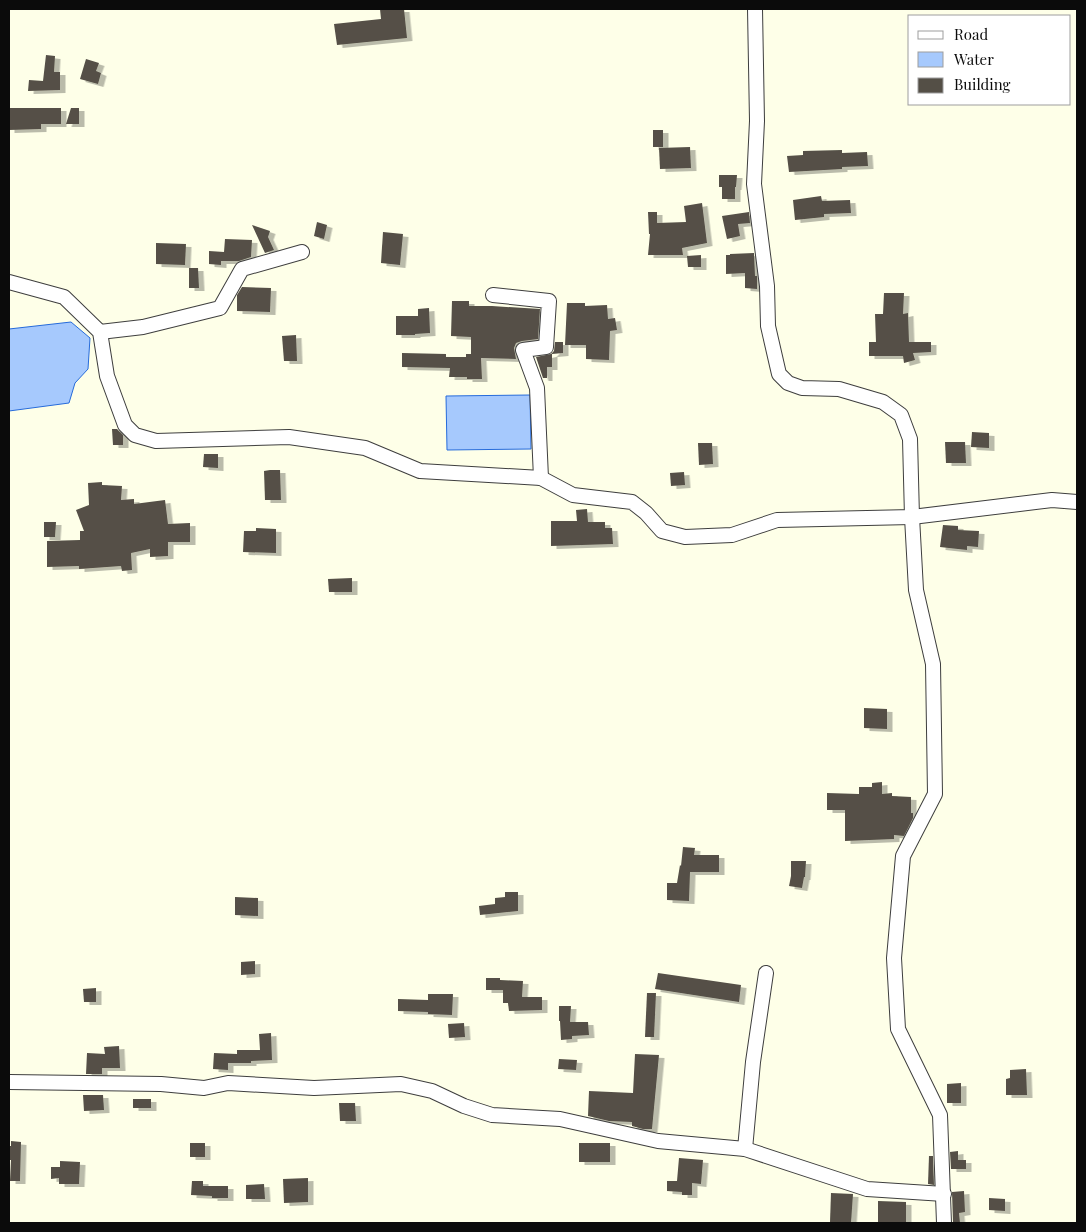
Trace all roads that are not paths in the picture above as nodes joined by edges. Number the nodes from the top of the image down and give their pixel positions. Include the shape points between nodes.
1 (755, 9) edge
2 (302, 252) dead end
3 (9, 282) edge
4 (493, 295) dead end
5 (100, 332) junction
6 (541, 478) junction
7 (1077, 502) edge
8 (912, 517) junction
9 (766, 973) dead end
10 (9, 1082) edge
11 (745, 1149) junction
12 (944, 1194) junction
13 (944, 1223) edge

1 - 8 street via 757,121 754,184 767,286 768,326 779,374 788,383 802,388 839,389 883,402 901,415 910,439
2 - 5 street via 242,269 220,308 143,327
3 - 5 street via 64,297
4 - 6 street via 549,301 546,347 523,350 537,388
5 - 6 street via 108,376 126,425 135,434 156,441 289,436 365,448 420,471
6 - 8 street via 573,495 632,502 662,530 685,536 732,534 777,520
7 - 8 street via 1052,500
8 - 12 street via 916,590 932,664 934,794 903,856 894,958 898,1029 940,1115
9 - 11 street
10 - 11 street via 161,1084 204,1088 228,1083 314,1088 401,1084 432,1091 492,1115 560,1119 658,1140
11 - 12 street via 867,1189
12 - 13 street

